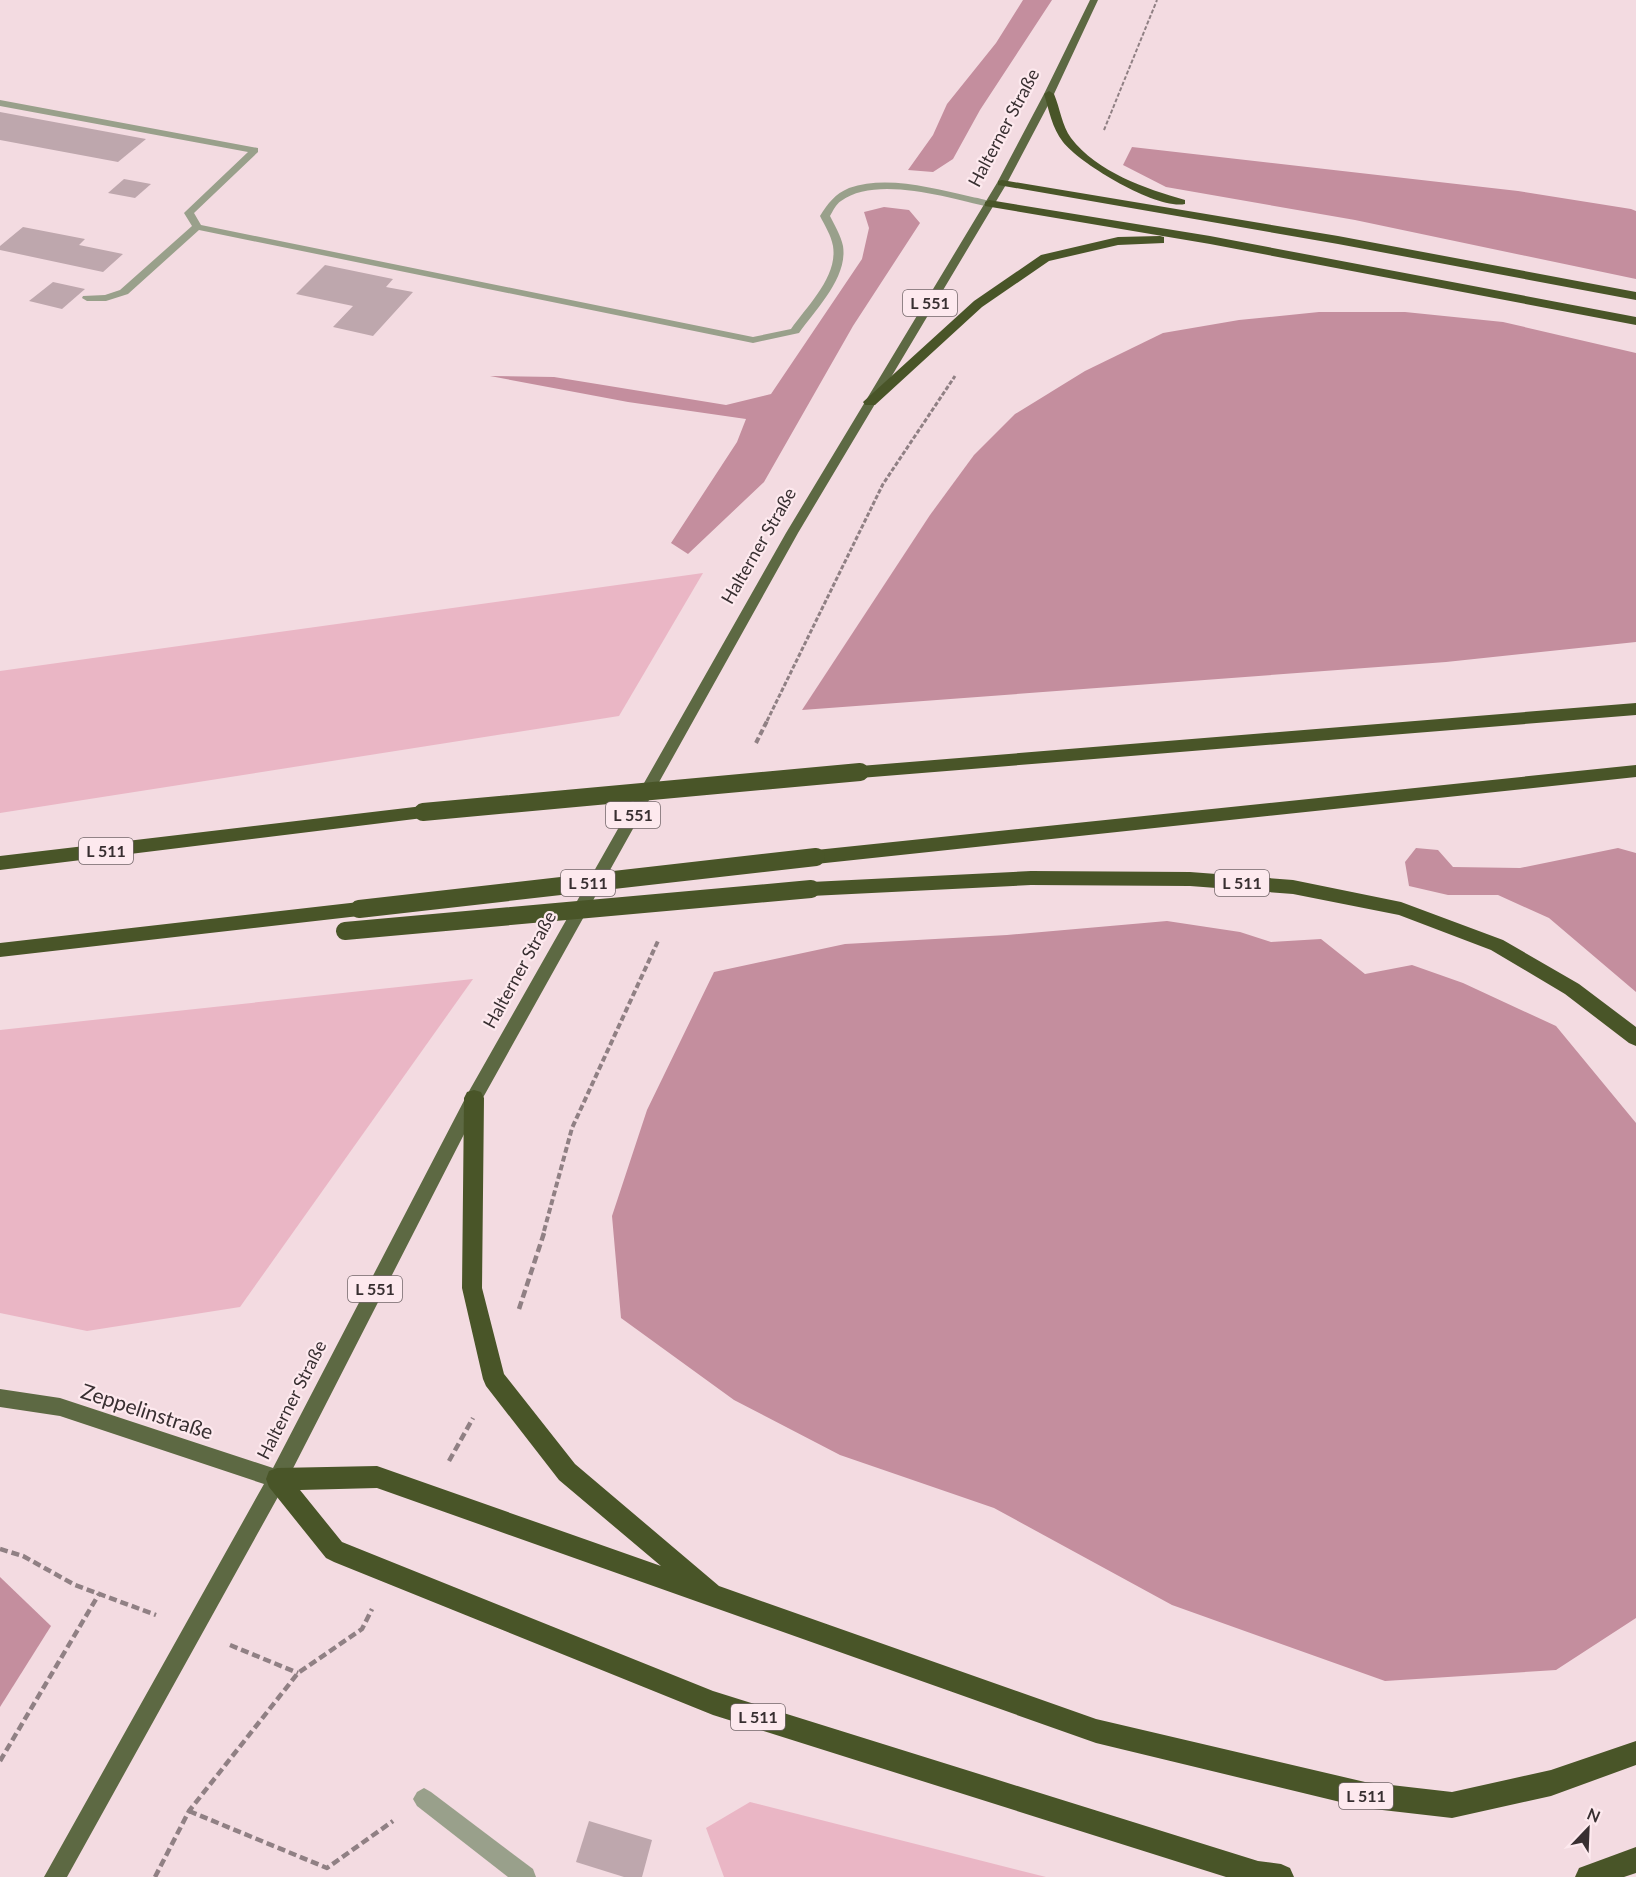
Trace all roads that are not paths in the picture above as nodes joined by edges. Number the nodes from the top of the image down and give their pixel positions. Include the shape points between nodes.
1 (1094, 0) edge
2 (1050, 94) junction
3 (0, 103) edge
4 (1002, 183) junction
5 (989, 204) junction
6 (197, 227) junction
7 (1210, 240) junction
8 (1338, 240) junction
9 (1636, 296) edge
10 (87, 298) dead end
11 (1636, 321) edge
12 (870, 402) junction
13 (1636, 702) edge
14 (1636, 709) edge
15 (1611, 711) junction
16 (1636, 771) edge
17 (0, 863) edge
18 (307, 914) junction
19 (0, 950) edge
20 (1636, 1038) edge
21 (474, 1098) junction
22 (0, 1398) edge
23 (277, 1479) junction
24 (719, 1600) junction
25 (1636, 1752) edge
26 (424, 1799) road end
27 (1636, 1860) edge
28 (55, 1877) edge
29 (525, 1877) edge
30 (1281, 1877) edge
31 (1588, 1877) edge

1 - 2 main road, Halterner Straße / L 551
2 - 4 main road, Halterner Straße / L 551
2 - 8 highway via 1067,140 1102,172 1160,197
3 - 6 street via 255,150 189,213
4 - 5 main road, Halterner Straße / L 551
4 - 8 highway
5 - 6 street via 897,186 842,193 828,204 825,216 835,235 838,256 829,280 795,331 753,340
5 - 7 highway
5 - 12 main road, Halterner Straße / L 551
6 - 10 street via 124,292 106,298
7 - 11 highway
7 - 12 highway via 1118,241 1045,258 978,304
8 - 9 highway
12 - 21 main road, Halterner Straße / L 551 via 792,533
13 - 15 highway
14 - 15 highway, L 511
15 - 17 highway, L 511, bridge via 423,812
16 - 18 highway, L 511, bridge
18 - 19 highway, L 511
18 - 20 highway, L 511, bridge via 345,931 811,889 1031,878 1190,879 1293,887 1401,909 1497,945 1572,989
21 - 23 main road, Halterner Straße / L 551
21 - 24 highway, L 511 via 472,1288 494,1379 567,1472
22 - 23 main road, Zeppelinstraße via 60,1407
23 - 24 highway, L 511 via 377,1477
23 - 28 main road, Halterner Straße
23 - 30 highway, L 511 via 334,1550 712,1702 1258,1874
24 - 25 highway, L 511 via 1096,1731 1365,1796 1452,1805 1551,1783
26 - 29 street
27 - 31 highway

